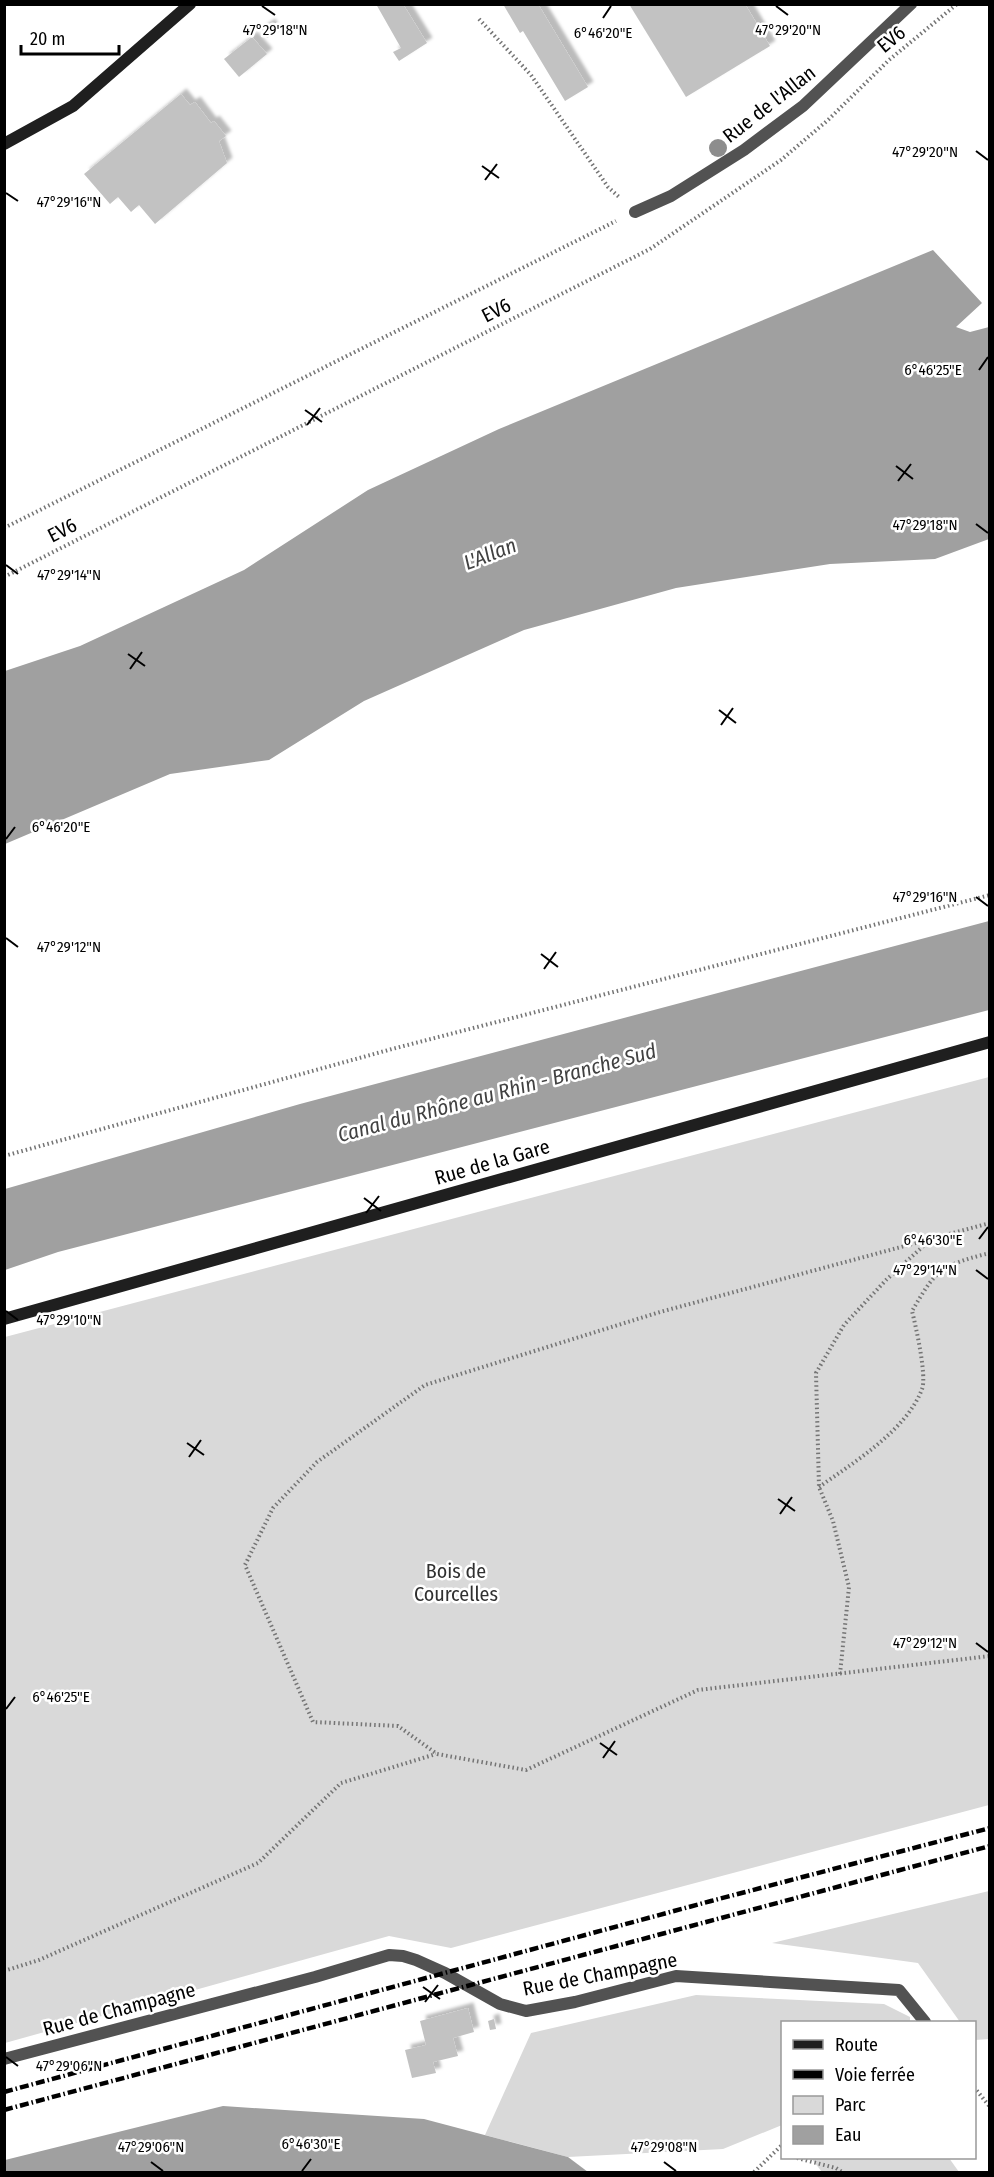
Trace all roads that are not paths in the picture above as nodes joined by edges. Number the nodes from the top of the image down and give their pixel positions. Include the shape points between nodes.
1 (190, 4) edge
2 (911, 4) edge
3 (4, 144) edge
4 (635, 212) road end
5 (990, 1042) edge
6 (4, 1319) edge
7 (924, 2021) edge
8 (4, 2059) edge

1 - 3 main road via 73,106
2 - 4 street, Rue de l'Allan via 803,106 680,191
5 - 6 main road, Rue de la Gare
7 - 8 street, Rue de Champagne via 899,1990 676,1976 525,2011 500,2004 416,1960 389,1955

